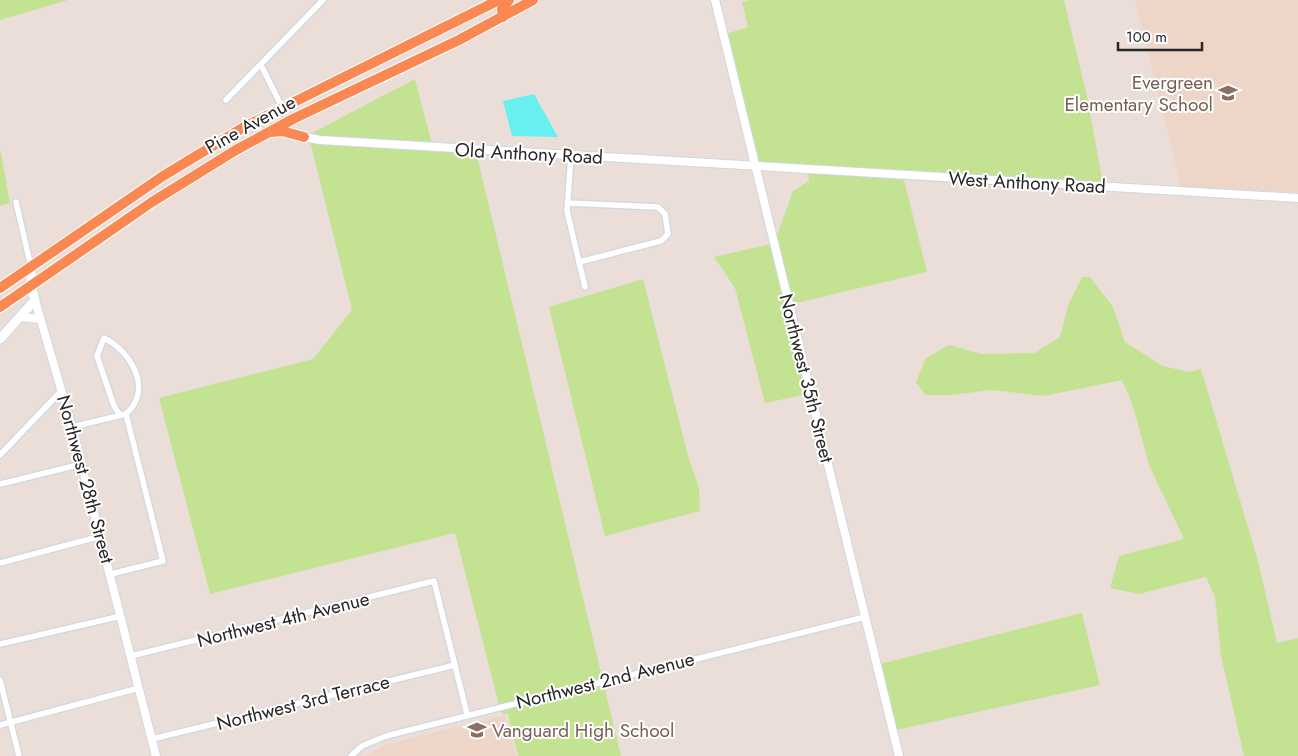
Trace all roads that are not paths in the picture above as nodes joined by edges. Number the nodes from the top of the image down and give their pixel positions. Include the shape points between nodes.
1 (323, 0) edge
2 (499, 0) edge
3 (508, 0) edge
4 (533, 0) edge
5 (715, 0) edge
6 (503, 17) junction
7 (261, 65) junction
8 (226, 100) dead end
9 (282, 106) junction
10 (295, 118) junction
11 (244, 127) junction
12 (267, 132) junction
13 (304, 137) junction
14 (570, 155) junction
15 (193, 157) junction
16 (756, 166) junction
17 (205, 168) junction
18 (1298, 198) edge
19 (16, 202) dead end
20 (568, 203) junction
21 (128, 218) junction
22 (579, 262) junction
23 (31, 267) junction
24 (31, 286) junction
25 (585, 287) dead end
26 (0, 288) edge
27 (35, 300) junction
28 (0, 307) edge
29 (21, 317) junction
30 (40, 319) junction
31 (0, 339) edge
32 (62, 390) junction
33 (123, 414) junction
34 (72, 427) junction
35 (0, 455) edge
36 (82, 464) junction
37 (0, 484) edge
38 (100, 536) junction
39 (0, 563) edge
40 (110, 574) junction
41 (121, 616) junction
42 (865, 617) junction
43 (0, 644) edge
44 (131, 656) junction
45 (455, 665) junction
46 (0, 680) edge
47 (139, 688) junction
48 (467, 714) junction
49 (10, 722) junction
50 (0, 725) edge
51 (152, 739) junction
52 (19, 756) edge
53 (156, 756) edge
54 (351, 756) edge
55 (899, 756) edge

1 - 7 street
2 - 9 highway, Pine Avenue
3 - 6 highway via 502,9
4 - 6 highway, Pine Avenue
5 - 16 street, Northwest 35th Street
6 - 10 highway, Pine Avenue
7 - 8 street
7 - 9 street
9 - 11 highway, Pine Avenue
9 - 12 highway via 278,121
10 - 12 highway, Pine Avenue
10 - 13 highway via 296,129
11 - 15 highway, Pine Avenue
11 - 17 highway via 239,136 206,154 202,160
12 - 13 highway via 282,131
12 - 17 highway, Pine Avenue
13 - 14 street, Old Anthony Road
14 - 16 street, Old Anthony Road
14 - 20 street
15 - 21 highway via 190,171 135,207
15 - 23 highway, Pine Avenue
16 - 18 street, West Anthony Road
16 - 42 street, Northwest 35th Street
17 - 21 highway, Pine Avenue
19 - 23 street, Northwest 28th Street
20 - 22 street via 568,219
20 - 22 street via 658,207 665,214 668,230 666,238 661,241
21 - 24 highway, Pine Avenue
22 - 25 street
23 - 24 main road, Northwest 28th Street
23 - 26 highway, Pine Avenue
24 - 27 main road, Northwest 28th Street
24 - 28 highway, Pine Avenue
27 - 29 main road
27 - 30 street, Northwest 28th Street
29 - 30 street
29 - 31 main road
30 - 32 street, Northwest 28th Street
32 - 34 street, Northwest 28th Street
32 - 35 street
33 - 33 street via 114,406 97,356 104,338 114,342 134,368 138,399 136,405
33 - 34 street
33 - 40 street via 163,561
34 - 36 street, Northwest 28th Street
36 - 37 street
36 - 38 street, Northwest 28th Street
38 - 39 street
38 - 40 street, Northwest 28th Street
40 - 41 street, Northwest 28th Street
41 - 43 street
41 - 44 street, Northwest 28th Street
42 - 48 street, Northwest 2nd Avenue
42 - 55 street, Northwest 35th Street
44 - 45 street, Northwest 4th Avenue via 434,582
44 - 47 street, Northwest 28th Street
45 - 48 street
45 - 51 street, Northwest 3rd Terrace
46 - 49 street
47 - 49 street
47 - 51 street, Northwest 28th Street
48 - 54 street, Northwest 2nd Avenue via 386,736 362,746
49 - 50 street
49 - 52 street
51 - 53 street, Northwest 28th Street

